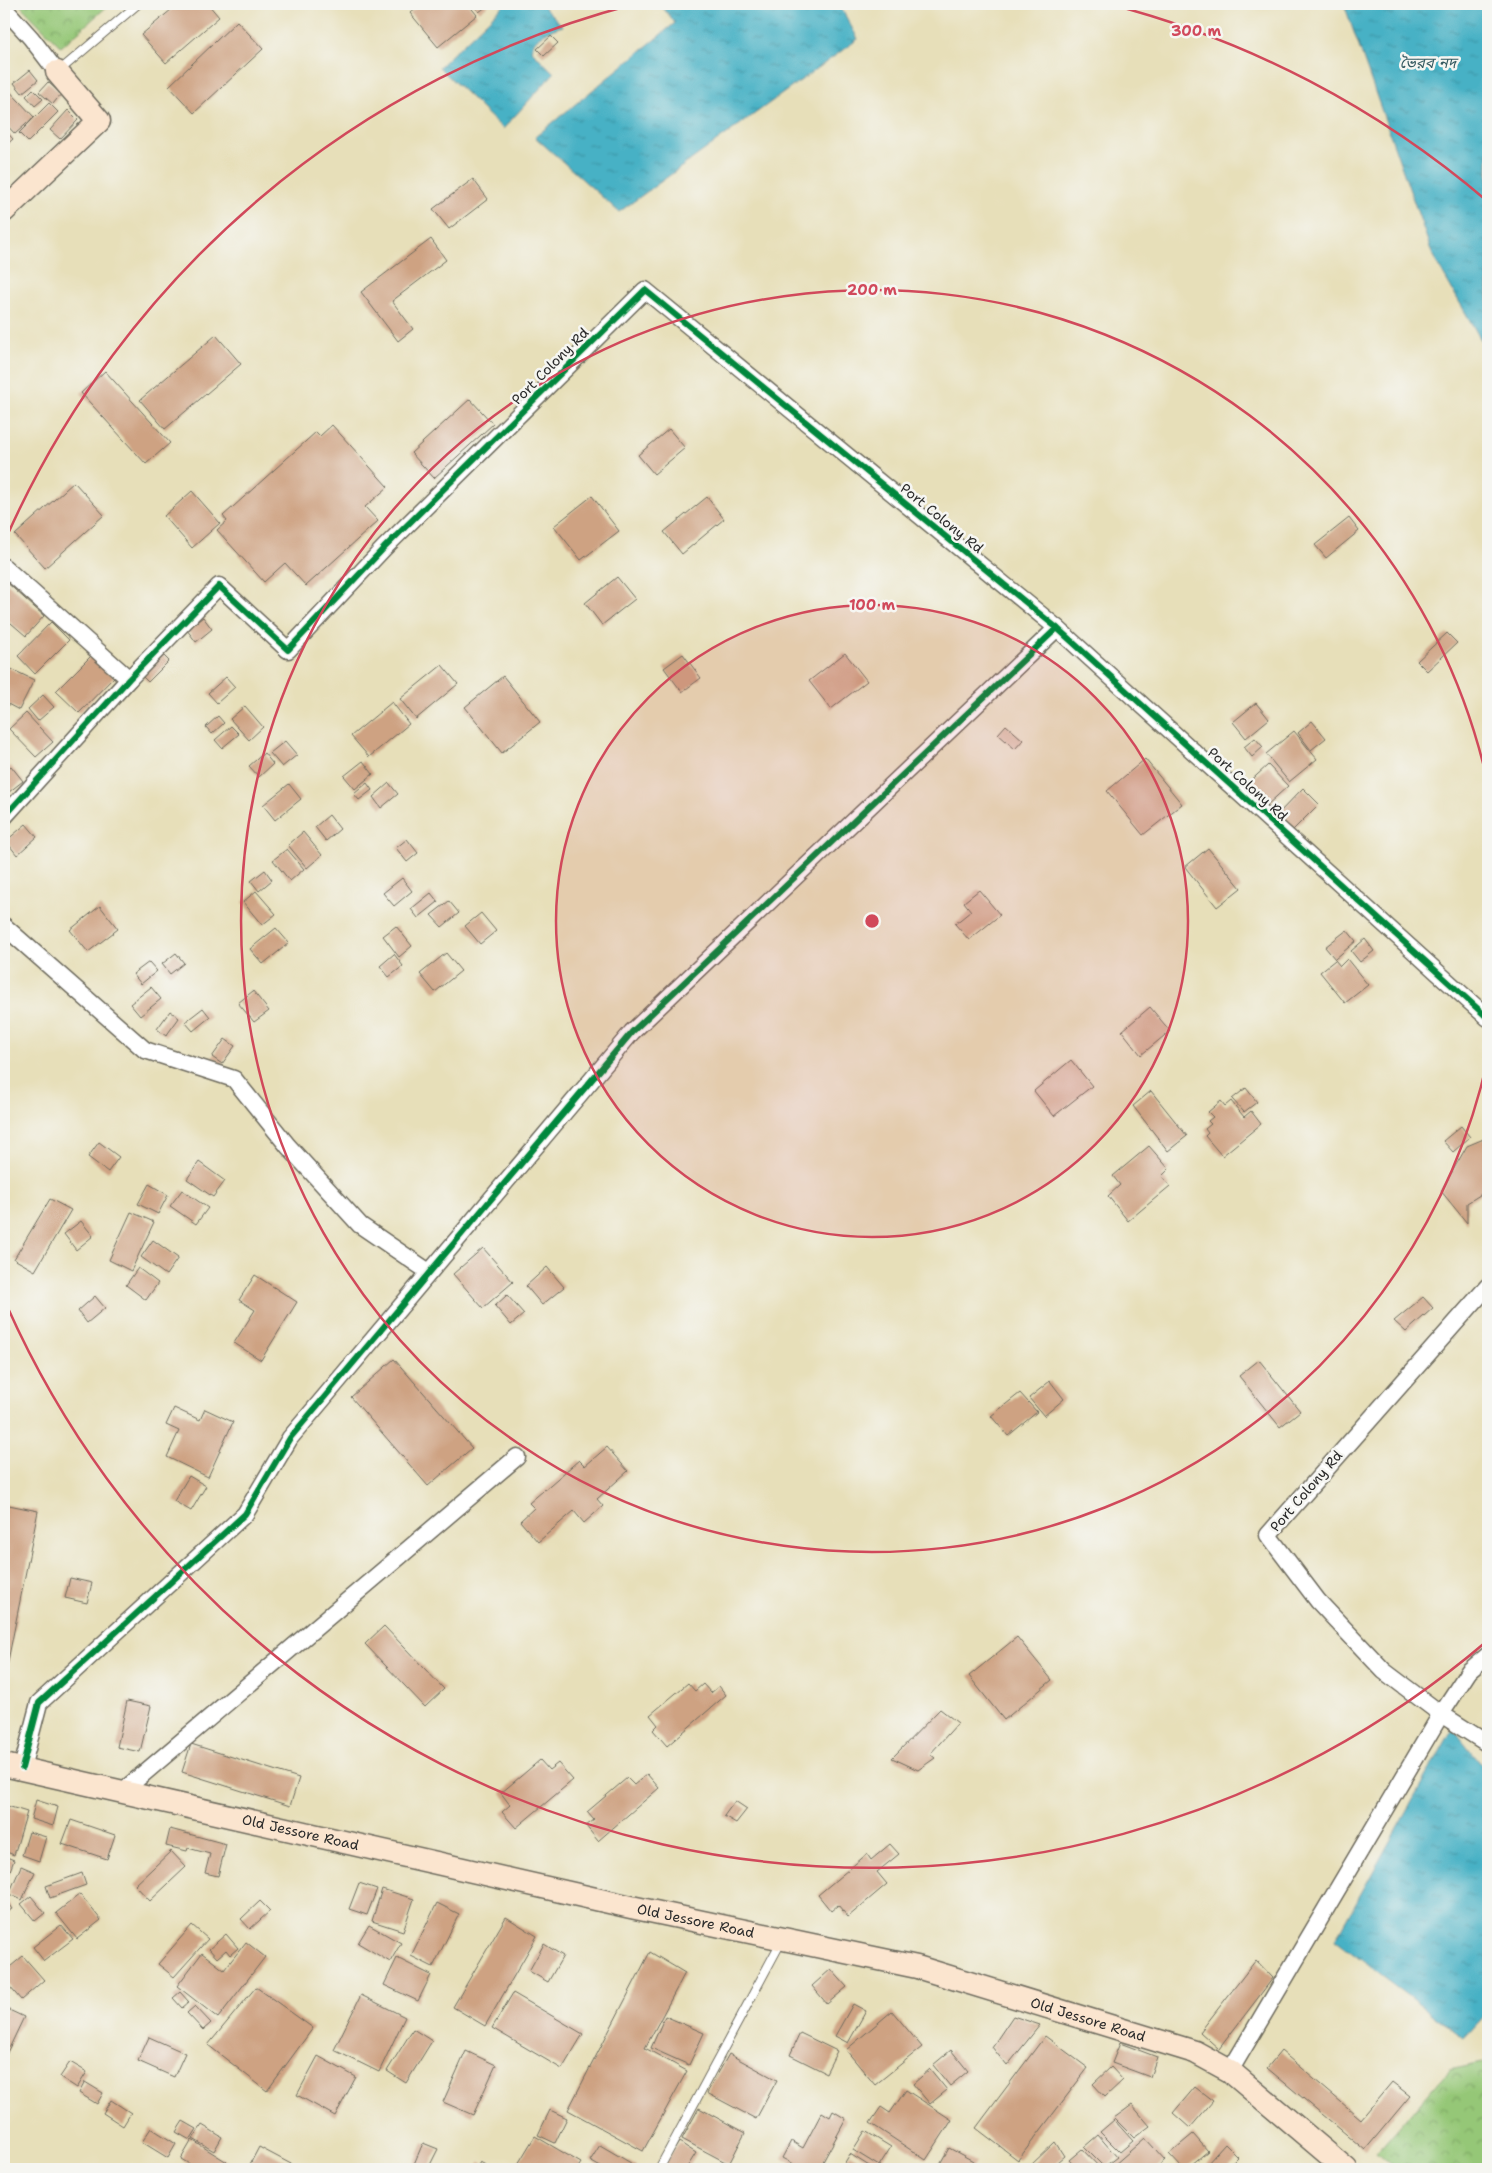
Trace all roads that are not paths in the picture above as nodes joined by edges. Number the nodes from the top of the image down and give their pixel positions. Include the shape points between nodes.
1 (138, 4) edge
2 (4, 8) edge
3 (57, 72) junction
4 (4, 211) edge
5 (4, 567) edge
6 (1057, 628) junction
7 (129, 679) junction
8 (4, 817) edge
9 (4, 926) edge
10 (1488, 1018) edge
11 (429, 1272) junction
12 (1488, 1286) edge
13 (517, 1458) dead end
14 (1488, 1655) edge
15 (1441, 1714) junction
16 (1488, 1744) edge
17 (13, 1767) edge
18 (123, 1792) junction
19 (783, 1939) junction
20 (1230, 2071) junction
21 (659, 2169) edge
22 (1346, 2169) edge

1 - 3 lane
2 - 3 street
3 - 4 main road via 99,121
5 - 7 street
6 - 7 street, Port Colony Rd via 645,290 384,548 288,650 219,586
6 - 10 street, Port Colony Rd
6 - 11 street via 632,1032
7 - 8 street
9 - 11 street via 145,1050 234,1079 288,1146 360,1225
11 - 17 street via 290,1438 244,1514 39,1703
12 - 15 street, Port Colony Rd via 1268,1535 1318,1601 1384,1671
13 - 18 street
14 - 15 street via 1470,1671
15 - 16 street, Port Colony Rd
15 - 20 street
17 - 18 main road, Old Jessore Road
18 - 19 main road, Old Jessore Road
19 - 20 main road, Old Jessore Road via 917,1967 1195,2052
19 - 21 lane
20 - 22 main road, Old Jessore Road

